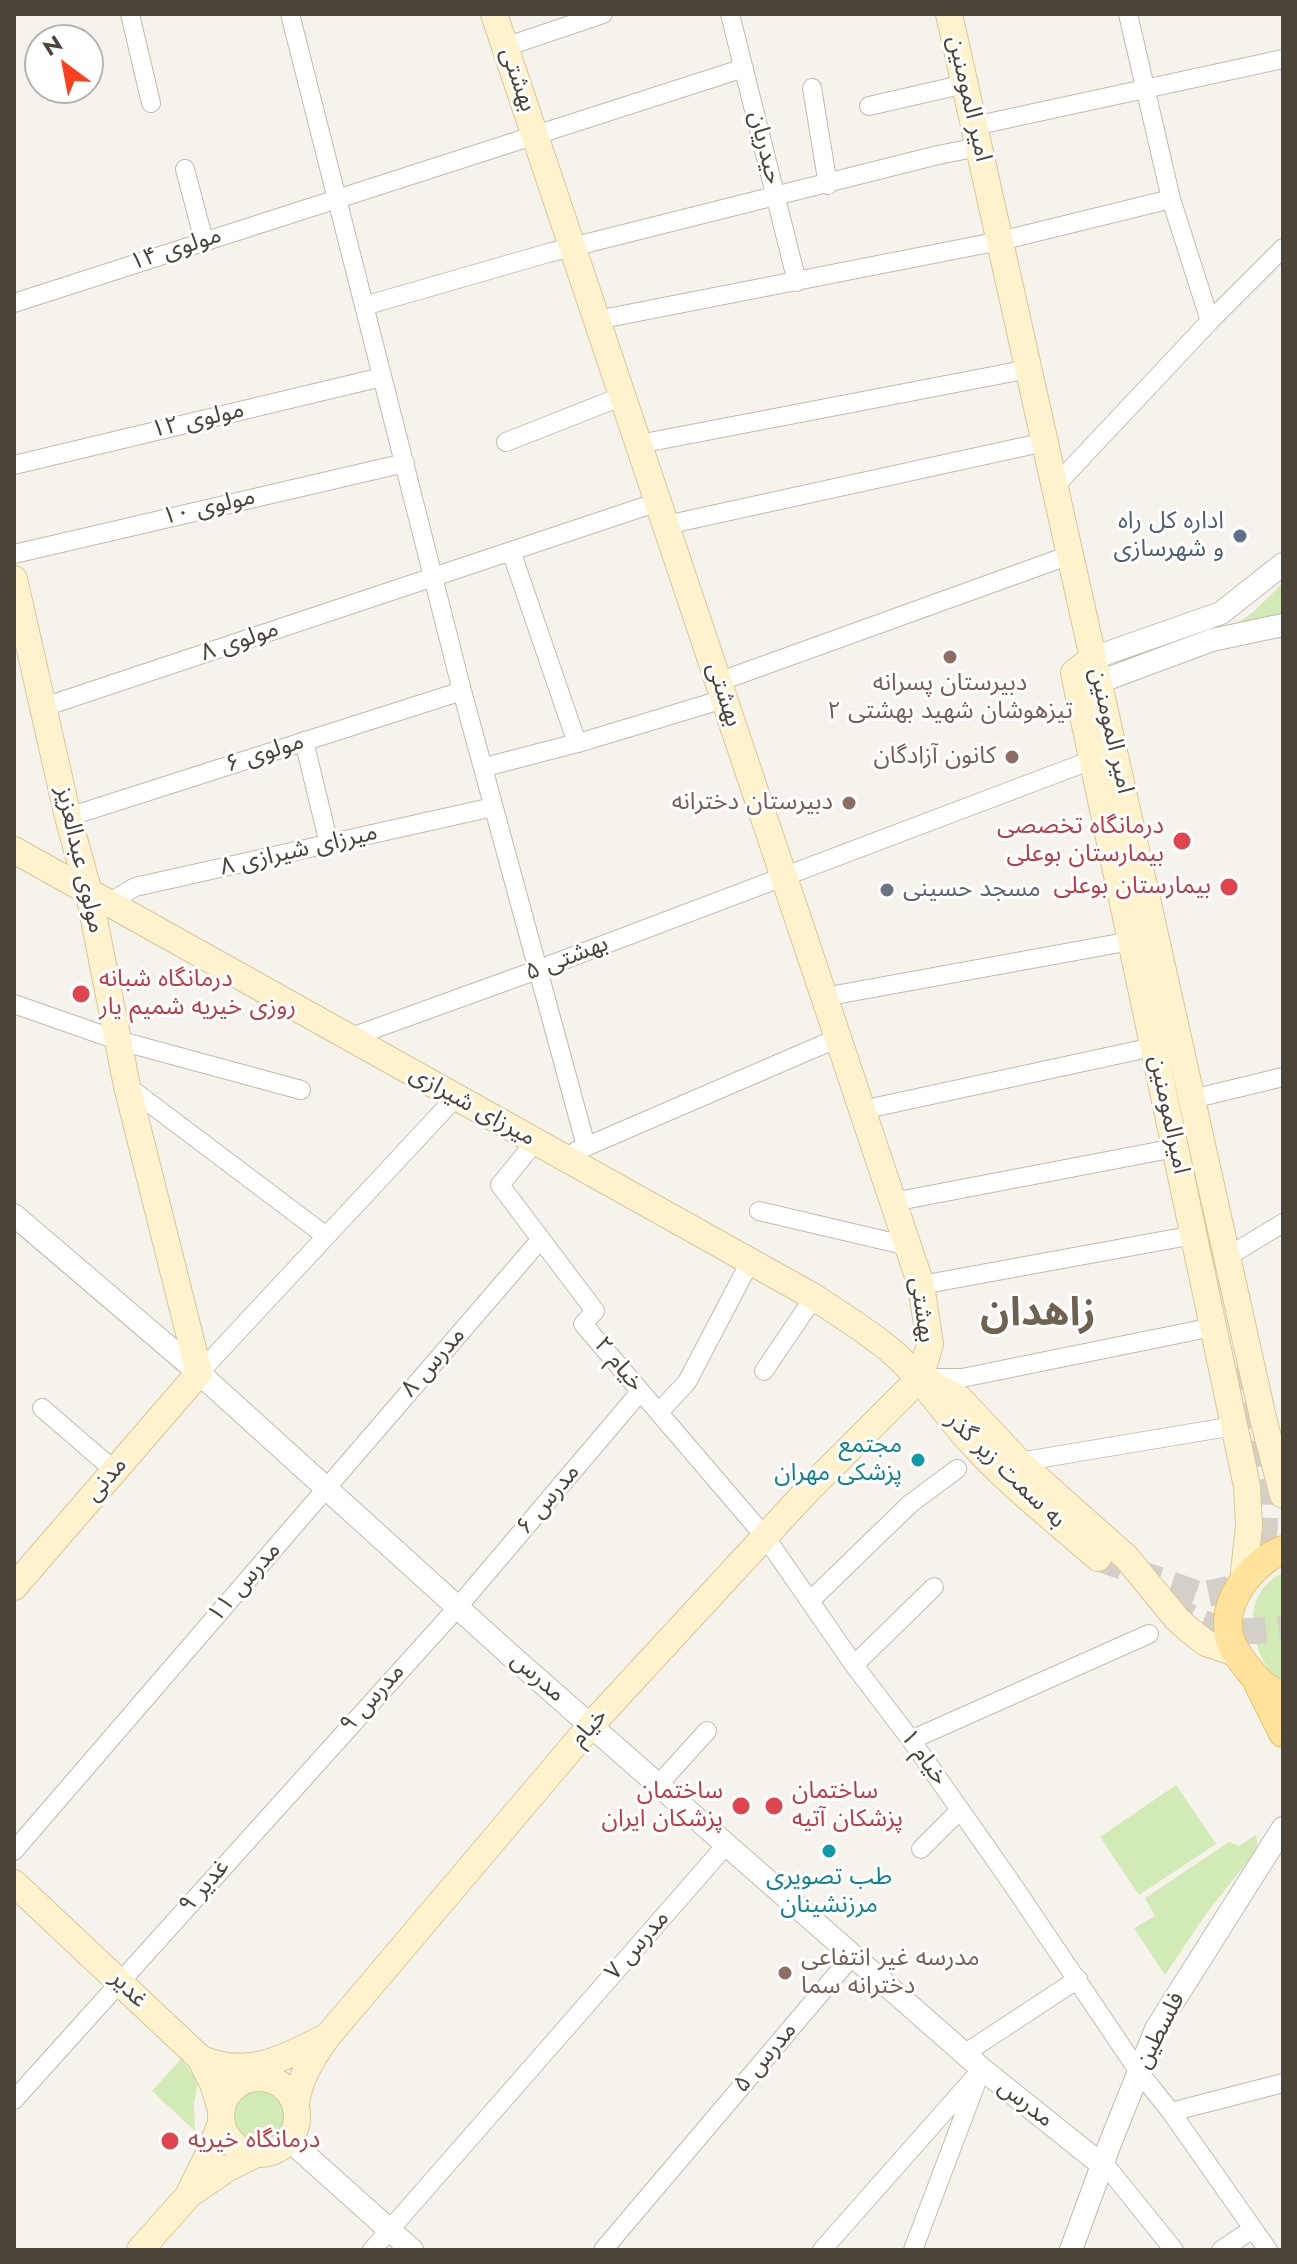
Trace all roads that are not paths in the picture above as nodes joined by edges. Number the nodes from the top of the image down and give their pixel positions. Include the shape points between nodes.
1 (130, 14) edge
2 (290, 14) edge
3 (494, 14) edge
4 (603, 14) edge
5 (730, 14) edge
6 (949, 14) edge
7 (1128, 14) edge
8 (505, 47) junction
9 (1283, 59) edge
10 (744, 68) junction
11 (965, 84) junction
12 (812, 88) dead end
13 (1146, 89) junction
14 (151, 103) dead end
15 (869, 106) dead end
16 (977, 136) junction
17 (535, 137) junction
18 (185, 169) dead end
19 (828, 185) junction
20 (339, 196) junction
21 (776, 197) junction
22 (1171, 199) junction
23 (204, 241) junction
24 (1000, 241) junction
25 (573, 247) junction
26 (1283, 248) edge
27 (797, 282) junction
28 (14, 303) edge
29 (364, 306) junction
30 (597, 320) junction
31 (1210, 321) junction
32 (1029, 369) junction
33 (382, 377) junction
34 (623, 396) junction
35 (506, 442) dead end
36 (1045, 442) junction
37 (639, 444) junction
38 (405, 463) junction
39 (14, 465) edge
40 (1055, 486) junction
41 (662, 514) junction
42 (511, 551) junction
43 (14, 554) edge
44 (1070, 555) junction
45 (1283, 564) edge
46 (435, 576) junction
47 (15, 589) edge
48 (1283, 625) edge
49 (24, 662) edge
50 (1096, 670) junction
51 (721, 690) junction
52 (462, 691) junction
53 (44, 707) junction
54 (304, 741) junction
55 (577, 743) junction
56 (1092, 760) junction
57 (485, 767) junction
58 (493, 807) junction
59 (68, 817) junction
60 (329, 844) junction
61 (14, 850) edge
62 (783, 876) junction
63 (99, 896) junction
64 (1131, 941) junction
65 (537, 970) junction
66 (824, 997) junction
67 (14, 1004) edge
68 (349, 1038) junction
69 (838, 1038) junction
70 (117, 1040) junction
71 (1153, 1047) junction
72 (1283, 1077) edge
73 (127, 1086) junction
74 (301, 1090) dead end
75 (455, 1098) junction
76 (862, 1110) junction
77 (1194, 1110) junction
78 (535, 1142) junction
79 (586, 1146) junction
80 (1175, 1148) junction
81 (561, 1157) junction
82 (893, 1202) junction
83 (759, 1211) dead end
84 (14, 1215) edge
85 (1283, 1223) edge
86 (1194, 1235) junction
87 (326, 1236) junction
88 (541, 1239) junction
89 (908, 1246) junction
90 (1227, 1257) junction
91 (751, 1260) junction
92 (921, 1285) junction
93 (814, 1297) junction
94 (1213, 1327) junction
95 (1234, 1345) tunnel mouth
96 (764, 1371) dead end
97 (199, 1373) junction
98 (920, 1378) junction
99 (640, 1392) junction
100 (42, 1408) dead end
101 (660, 1411) junction
102 (1273, 1417) edge
103 (1234, 1426) junction
104 (1019, 1462) junction
105 (957, 1469) dead end
106 (115, 1471) junction
107 (327, 1487) junction
108 (1283, 1495) edge
109 (766, 1538) junction
110 (1283, 1550) edge
111 (1098, 1558) tunnel mouth
112 (1243, 1582) junction
113 (14, 1587) edge
114 (934, 1587) dead end
115 (810, 1601) junction
116 (457, 1608) junction
117 (1149, 1634) dead end
118 (1238, 1654) junction
119 (854, 1665) junction
120 (1256, 1678) junction
121 (1283, 1696) edge
122 (591, 1725) junction
123 (707, 1731) dead end
124 (1283, 1733) edge
125 (911, 1740) junction
126 (659, 1784) junction
127 (289, 1791) joint
128 (960, 1810) junction
129 (1283, 1828) edge
130 (727, 1844) junction
131 (921, 1849) dead end
132 (14, 1851) edge
133 (14, 1883) edge
134 (853, 1955) junction
135 (1078, 1979) junction
136 (121, 1982) junction
137 (327, 2037) junction
138 (964, 2054) junction
139 (200, 2058) junction
140 (982, 2069) junction
141 (1139, 2072) junction
142 (1283, 2083) edge
143 (14, 2100) edge
144 (296, 2104) junction
145 (1171, 2112) junction
146 (221, 2117) junction
147 (289, 2140) junction
148 (256, 2154) junction
149 (1103, 2164) junction
150 (188, 2196) junction
151 (1253, 2229) junction
152 (390, 2230) junction
153 (1283, 2247) edge
154 (140, 2250) edge
155 (372, 2250) edge
156 (412, 2250) edge
157 (603, 2250) edge
158 (822, 2250) edge
159 (913, 2250) edge
160 (1071, 2250) edge
161 (1174, 2250) edge
162 (1221, 2250) edge
163 (1270, 2250) edge

1 - 14 street
2 - 20 street
3 - 8 main road, بهشتی
4 - 8 street
5 - 10 street, حیدریان
6 - 11 main road, امیر المومنین
7 - 13 street
8 - 17 main road, بهشتی
9 - 13 street
10 - 17 street, مولوی ۱۴
10 - 21 street, حیدریان
11 - 15 street
11 - 16 main road, امیر المومنین
12 - 19 street
13 - 16 street
13 - 22 street
16 - 19 street via 938,155
16 - 24 main road, امیر المومنین
17 - 20 street, مولوی ۱۴
17 - 25 main road, بهشتی
18 - 23 street
19 - 21 street
20 - 23 street, مولوی ۱۴
20 - 29 street
21 - 25 street
21 - 27 street, حیدریان
22 - 24 street
22 - 31 street
23 - 28 street, مولوی ۱۴
24 - 27 street
24 - 32 main road, امیر المومنین
25 - 29 street
25 - 30 main road, بهشتی
26 - 31 street
27 - 30 street
29 - 33 street
30 - 34 main road, بهشتی
31 - 40 street
32 - 36 main road, امیر المومنین
32 - 37 street
33 - 38 street
33 - 39 street, مولوی ۱۲
34 - 35 street
34 - 37 main road, بهشتی
36 - 40 main road, امیر المومنین
36 - 41 street, مولوی ۸ via 850,484
37 - 41 main road, بهشتی
38 - 43 street, مولوی ۱۰
38 - 46 street
40 - 44 main road, امیر المومنین
41 - 42 street, مولوی ۸
41 - 51 main road, بهشتی
42 - 46 street, مولوی ۸
42 - 55 street
44 - 50 main road, امیر المومنین
44 - 51 street
45 - 50 street via 1221,613
46 - 52 street
46 - 53 street, مولوی ۸
47 - 49 main road, مولوی عبدالعزیز
48 - 50 street
49 - 53 main road, مولوی عبدالعزیز
50 - 56 main road, امیرالمومنین via 1074,673
50 - 77 main road, امیر المومنین
51 - 55 street
51 - 62 main road, بهشتی
52 - 54 street, مولوی ۶
52 - 57 street
53 - 59 main road, مولوی عبدالعزیز
54 - 59 street, مولوی ۶
54 - 60 street
55 - 57 street
56 - 62 street, بهشتی ۵
56 - 64 main road, امیرالمومنین
57 - 58 street
58 - 60 street, میرزای شیرازی ۸
58 - 65 street
59 - 63 main road, مولوی عبدالعزیز
60 - 63 street, میرزای شیرازی ۸
61 - 63 main road, میرزای شیرازی
62 - 65 street, بهشتی ۵
62 - 66 main road, بهشتی
63 - 68 main road, میرزای شیرازی
63 - 70 main road, مولوی عبدالعزیز
64 - 66 street
64 - 71 main road, امیرالمومنین
65 - 68 street, بهشتی ۵
65 - 79 street
66 - 69 main road, بهشتی
67 - 70 street
68 - 75 main road, میرزای شیرازی
69 - 76 main road, بهشتی
69 - 79 street
70 - 73 main road, مولوی عبدالعزیز
70 - 74 street
71 - 76 street
71 - 80 main road, امیرالمومنین
72 - 77 street
73 - 87 street
73 - 97 main road, مولوی عبدالعزیز
75 - 78 main road, میرزای شیرازی
75 - 87 street
76 - 82 main road, بهشتی
77 - 90 main road, امیر المومنین
77 - 95 main road via 1197,1157
78 - 81 main road, میرزای شیرازی
78 - 88 street, خیام ۲ via 500,1185
79 - 81 street
80 - 82 street
80 - 86 main road, امیرالمومنین
81 - 91 main road, میرزای شیرازی
82 - 89 main road, بهشتی
83 - 89 street
84 - 97 street, مدرس
85 - 90 street
86 - 92 street
86 - 94 main road, امیرالمومنین
87 - 97 street
88 - 99 street, خیام ۲ via 595,1311 583,1324
88 - 107 street, مدرس ۸
89 - 92 main road, بهشتی
90 - 102 main road, امیر المومنین
91 - 93 main road, میرزای شیرازی
91 - 101 street via 687,1382
92 - 98 main road, بهشتی via 930,1344
93 - 96 street
93 - 98 main road, میرزای شیرازی
94 - 98 street via 962,1378
94 - 103 main road, امیرالمومنین
97 - 106 main road, مدنی
97 - 107 street, مدرس
98 - 104 main road via 960,1399
98 - 109 main road, خیام
98 - 111 main road, به سمت زیر گذر via 980,1452
99 - 101 street, خیام ۲
99 - 116 street, مدرس ۶
100 - 106 street
101 - 109 street, خیام ۲
102 - 108 main road, امیر المومنین
103 - 104 street
103 - 112 main road, امیرالمومنین via 1249,1508
104 - 118 main road via 1127,1558 1188,1629 1206,1643
105 - 115 street via 910,1504
106 - 113 main road, مدنی
107 - 116 street, مدرس
107 - 132 street, مدرس ۱۱
109 - 115 street, خیام ۱
109 - 122 main road, خیام
110 - 112 main road via 1264,1560
112 - 118 main road via 1228,1629
114 - 119 street
115 - 119 street, خیام ۱
116 - 122 street, مدرس
116 - 127 street, مدرس ۹
117 - 125 street
118 - 120 main road
119 - 125 street, خیام ۱
120 - 121 main road
120 - 124 main road
122 - 126 street, مدرس
122 - 137 main road, خیام
123 - 126 street
125 - 128 street, خیام ۱
126 - 130 street, مدرس
127 - 136 street, غدیر ۹
128 - 131 street
128 - 135 street, خیام ۱
129 - 141 street, فلسطین via 1156,2029
130 - 134 street, مدرس
130 - 152 street, مدرس ۷
133 - 136 main road, غدیر
134 - 138 street, مدرس
134 - 157 street, مدرس ۵
135 - 138 street
135 - 141 street, خیام ۱
136 - 139 main road, غدیر
136 - 143 street, غدیر ۹
137 - 139 main road via 247,2068 227,2068
137 - 144 main road, خیام via 304,2072
138 - 140 street, مدرس
139 - 146 main road, غدیر
140 - 149 street, مدرس
140 - 158 street
140 - 159 street
141 - 145 street, خیام ۱
141 - 149 street, فلسطین
142 - 145 street
144 - 146 main road via 282,2085 256,2078 232,2088
144 - 147 main road
145 - 151 street, خیام ۱
146 - 148 main road via 233,2145
146 - 150 main road
147 - 148 main road
147 - 152 street
148 - 150 main road
149 - 160 street, فلسطین
149 - 161 street
150 - 154 main road
151 - 162 street
151 - 163 street, خیام ۱
152 - 155 street, مدرس ۷
152 - 156 street
153 - 163 street

